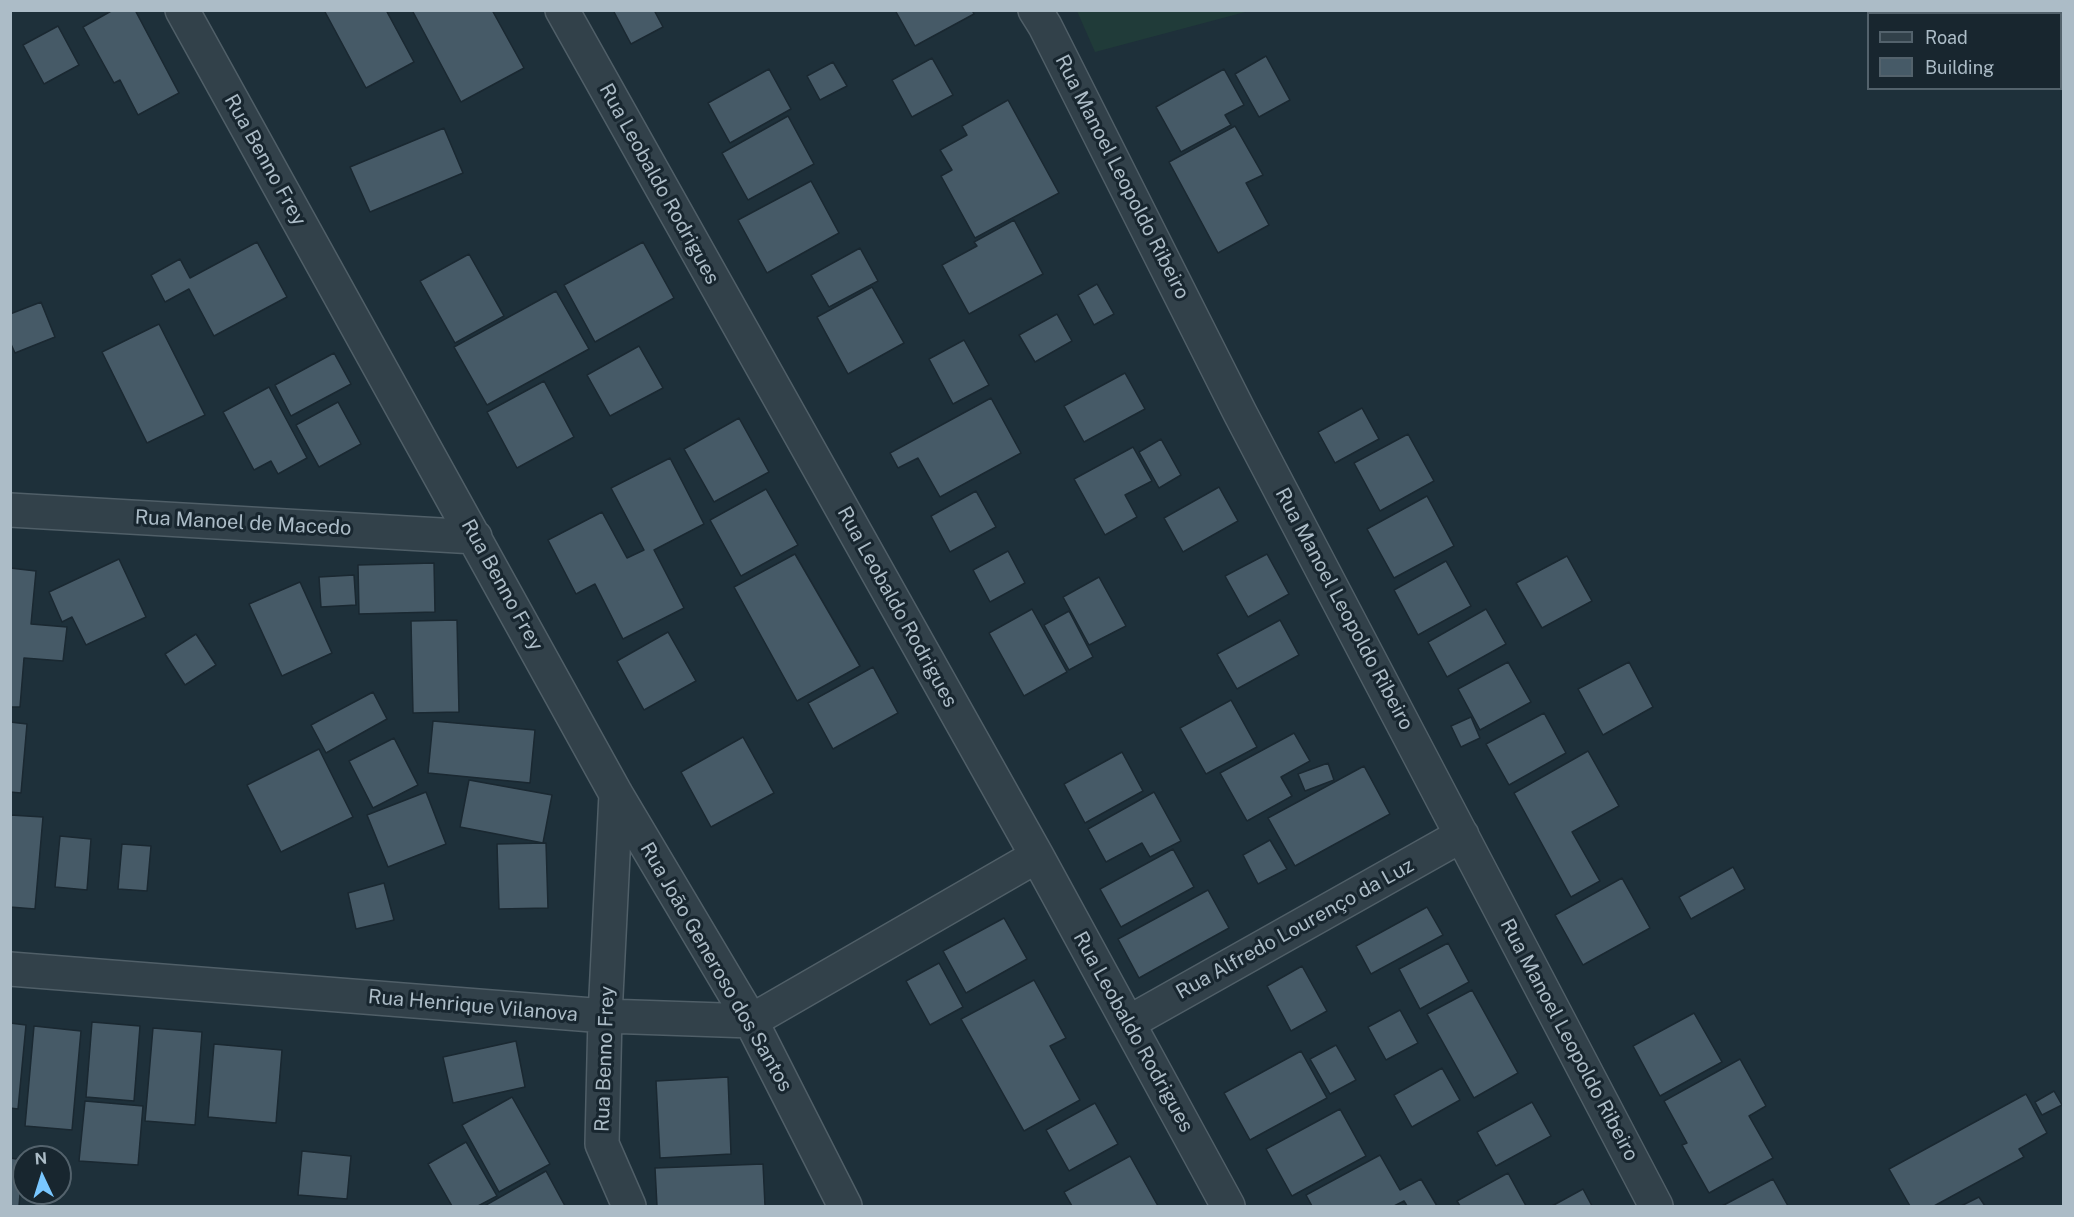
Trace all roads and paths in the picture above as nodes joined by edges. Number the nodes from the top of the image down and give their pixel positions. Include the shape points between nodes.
1 (182, 10) edge
2 (562, 10) edge
3 (1035, 10) edge
4 (10, 510) edge
5 (475, 537) junction
6 (616, 794) junction
7 (1462, 835) junction
8 (1037, 856) junction
9 (10, 969) edge
10 (605, 1016) junction
11 (751, 1021) junction
12 (1128, 1023) junction
13 (628, 1206) edge
14 (845, 1206) edge
15 (1228, 1206) edge
16 (1656, 1206) edge

1 - 5 street, Rua Benno Frey
2 - 8 street, Rua Leobaldo Rodrigues
3 - 7 street, Rua Manoel Leopoldo Ribeiro via 1240,413
4 - 5 street, Rua Manoel de Macedo
5 - 6 street, Rua Benno Frey
6 - 10 street, Rua Benno Frey
6 - 11 street, Rua João Generoso dos Santos
7 - 12 street, Rua Alfredo Lourenço da Luz
7 - 16 street, Rua Manoel Leopoldo Ribeiro
8 - 11 street
8 - 12 street, Rua Leobaldo Rodrigues
9 - 10 street, Rua Henrique Vilanova
10 - 11 street, Rua Henrique Vilanova
10 - 13 street, Rua Benno Frey via 602,1144
11 - 14 street, Rua João Generoso dos Santos
12 - 15 street, Rua Leobaldo Rodrigues

